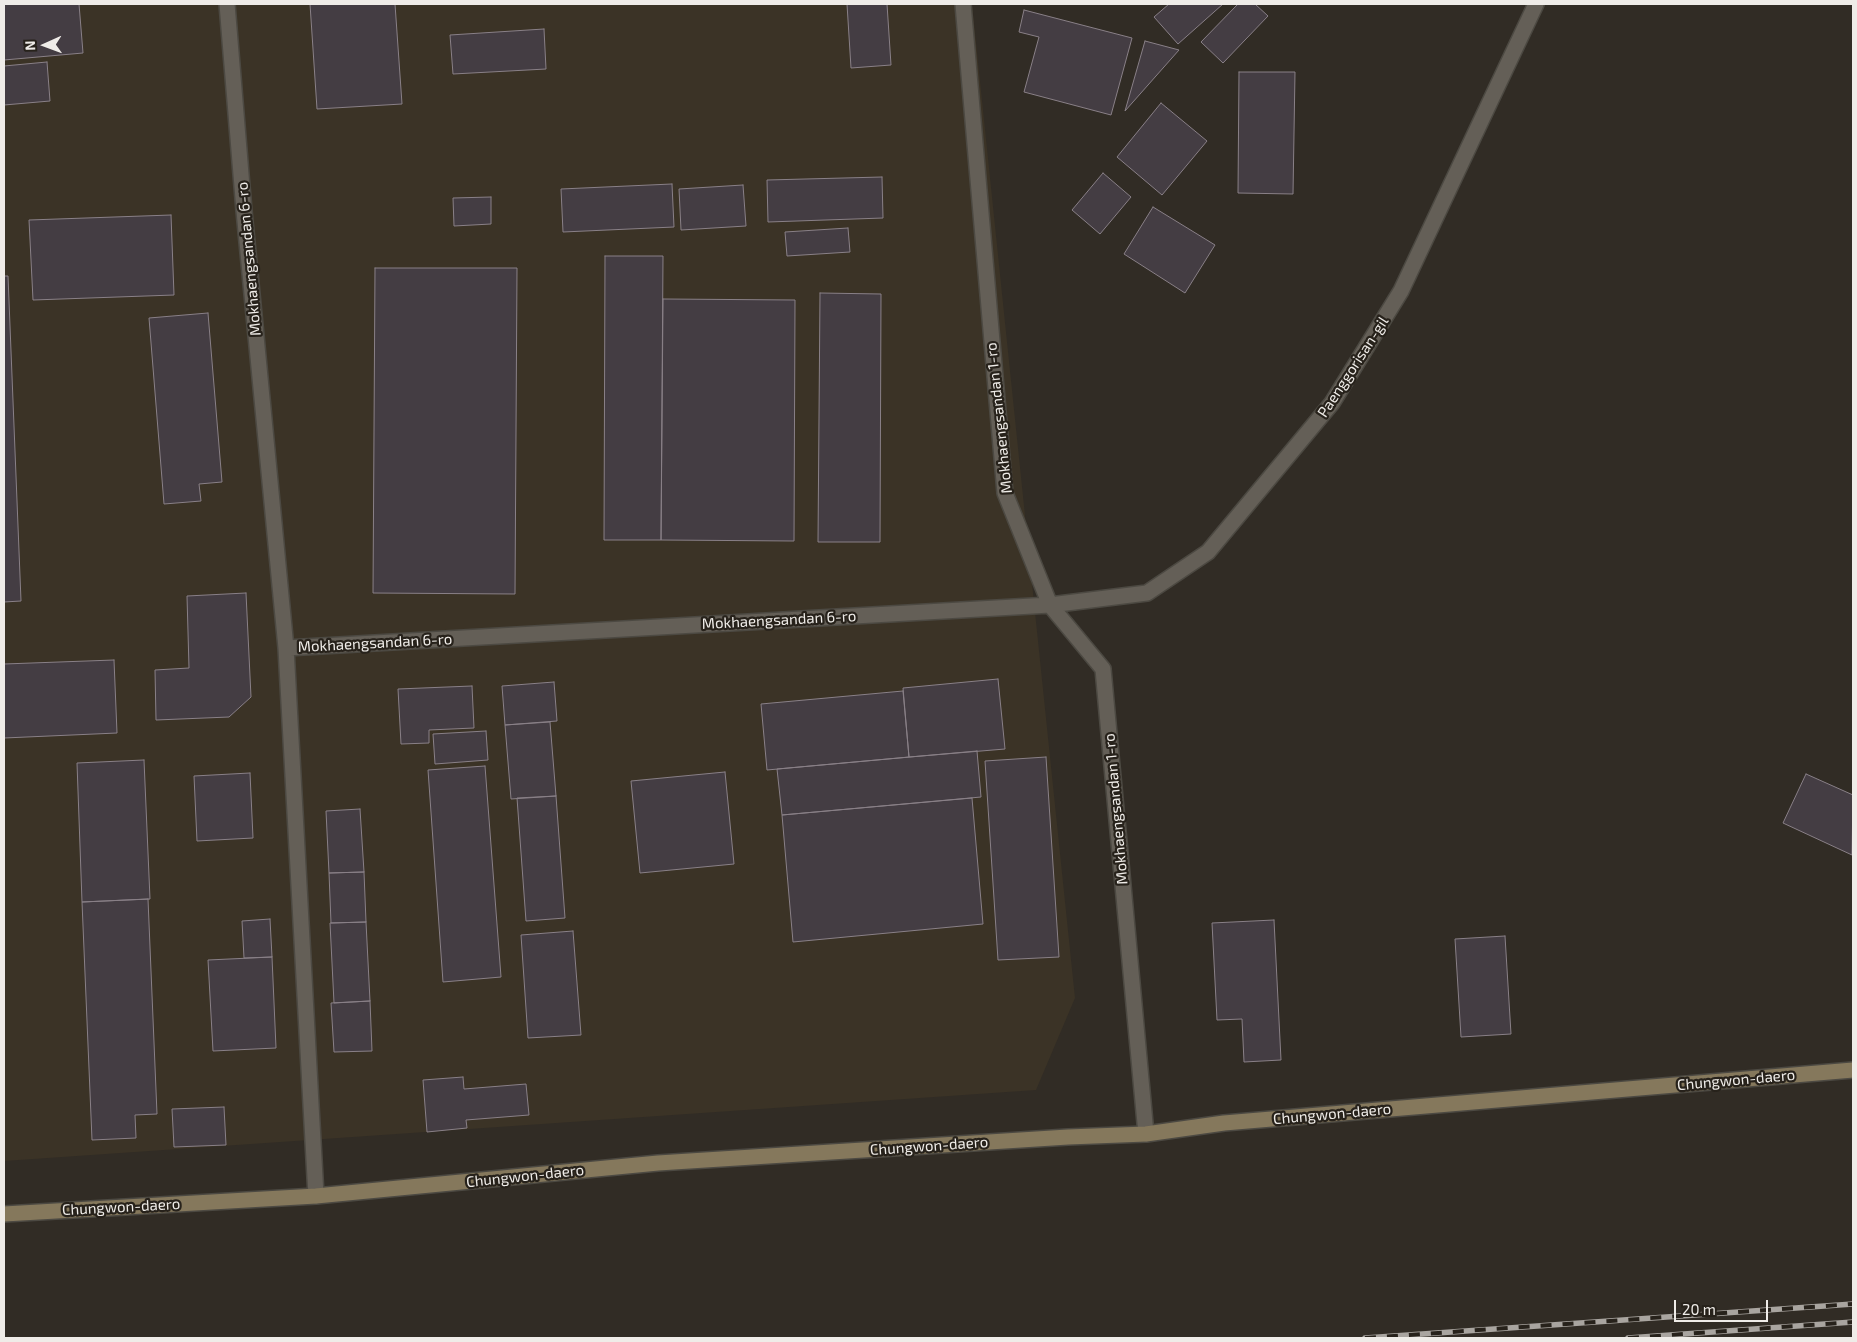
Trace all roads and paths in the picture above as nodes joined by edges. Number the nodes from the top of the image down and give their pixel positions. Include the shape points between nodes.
1 (227, 4) edge
2 (963, 4) edge
3 (1536, 4) edge
4 (1050, 606) junction
5 (286, 648) junction
6 (1853, 1070) edge
7 (1146, 1134) junction
8 (316, 1196) junction
9 (4, 1214) edge

1 - 5 street, Mokhaengsandan 6-ro
2 - 4 street, Mokhaengsandan 1-ro via 1005,493
3 - 4 street, Paenggorisan-gil via 1402,291 1332,403 1208,552 1147,592
4 - 5 street, Mokhaengsandan 6-ro
4 - 7 street, Mokhaengsandan 1-ro via 1103,669
5 - 8 street
6 - 7 street, Chungwon-daero via 1224,1123
7 - 8 street, Chungwon-daero via 658,1163
8 - 9 street, Chungwon-daero

